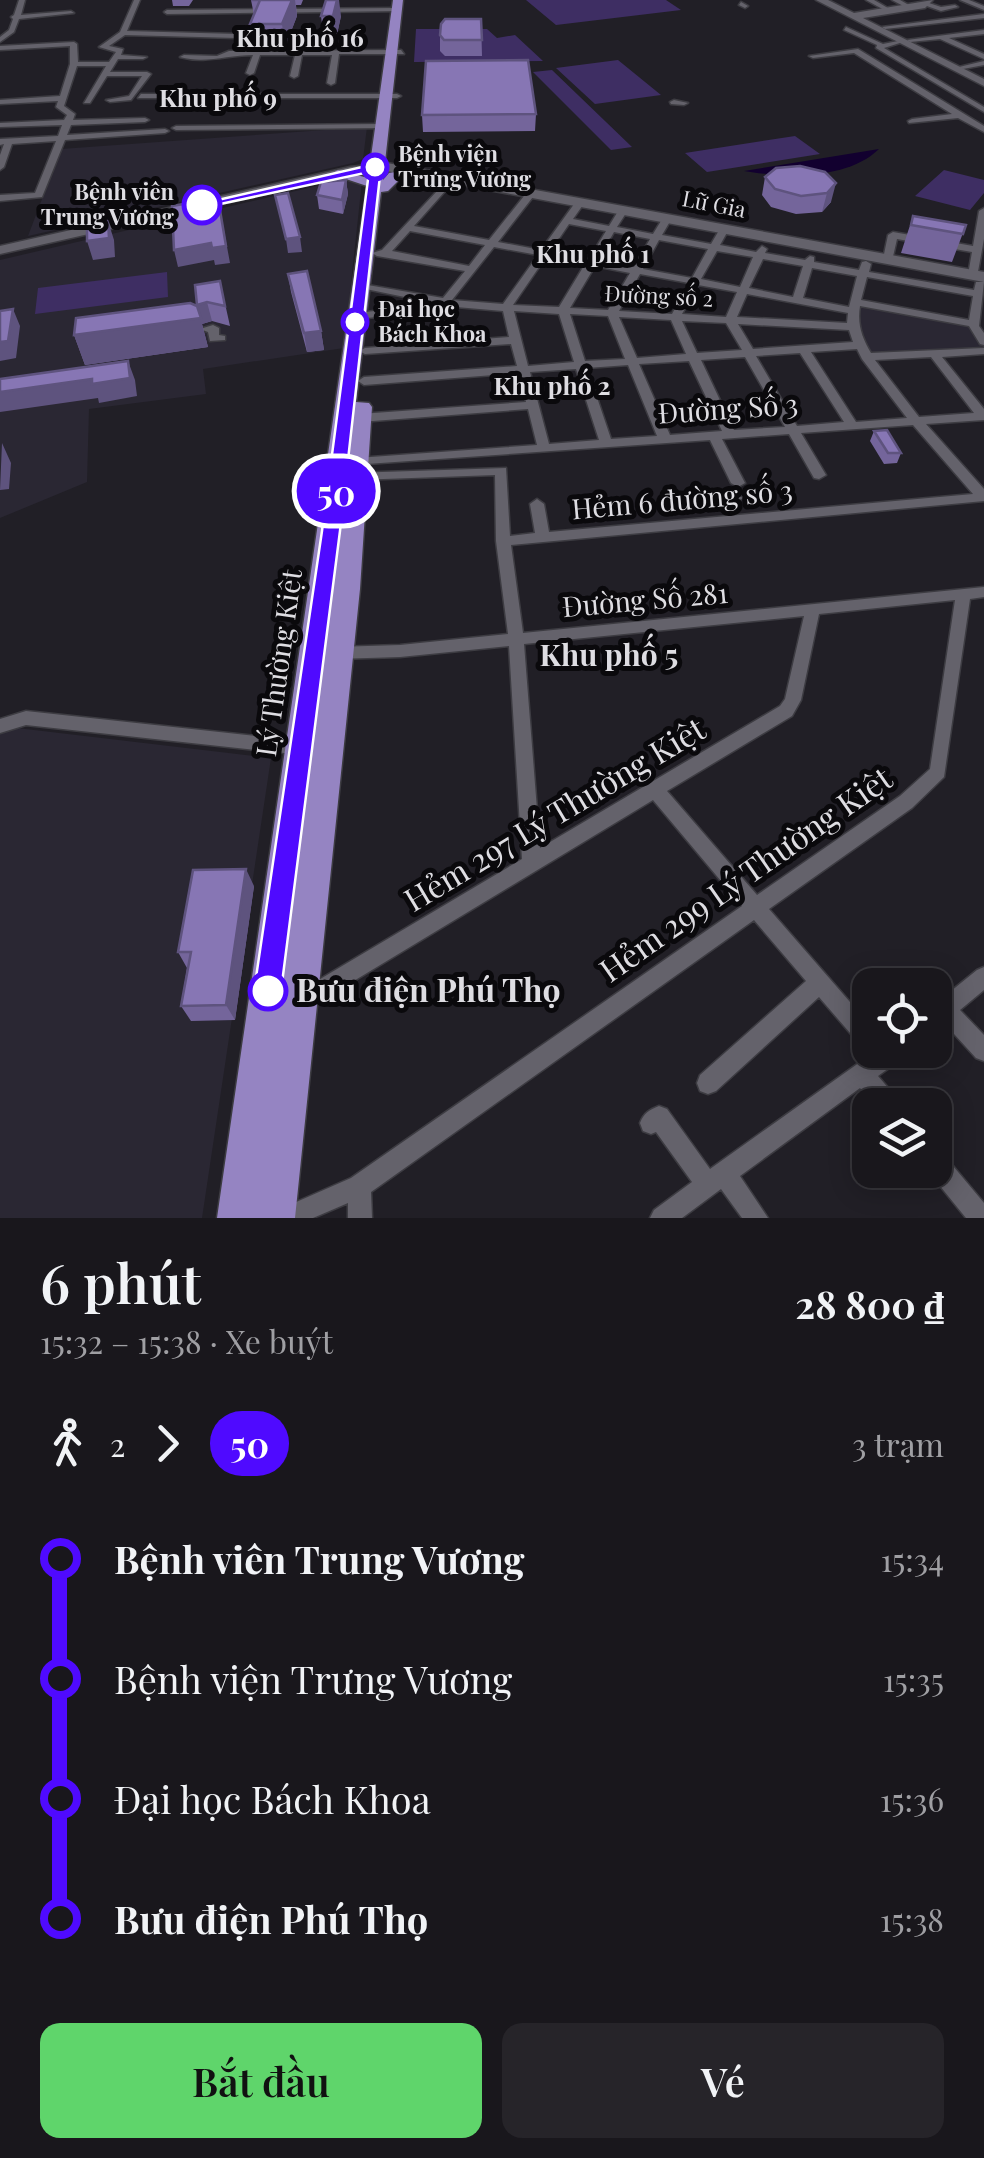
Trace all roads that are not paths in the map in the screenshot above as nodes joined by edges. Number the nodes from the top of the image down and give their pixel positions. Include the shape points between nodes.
1 (22, 0) edge
2 (137, 0) edge
3 (253, 0) edge
4 (821, 0) edge
5 (830, 0) edge
6 (869, 0) edge
7 (962, 0) edge
8 (927, 2) edge
9 (401, 3) edge
10 (60, 4) dead end
11 (893, 5) edge
12 (955, 7) dead end
13 (983, 8) edge
14 (248, 10) junction
15 (167, 12) dead end
16 (185, 12) junction
17 (71, 13) dead end
18 (56, 14) junction
19 (857, 16) junction
20 (14, 19) junction
21 (984, 20) edge
22 (0, 22) edge
23 (885, 28) junction
24 (846, 30) dead end
25 (984, 32) edge
26 (123, 33) junction
27 (173, 34) junction
28 (237, 36) junction
29 (940, 36) junction
30 (906, 40) junction
31 (0, 44) edge
32 (880, 44) junction
33 (396, 52) junction
34 (229, 53) junction
35 (257, 53) junction
36 (299, 53) junction
37 (336, 53) junction
38 (184, 56) dead end
39 (812, 56) dead end
40 (143, 58) dead end
41 (218, 58) junction
42 (984, 60) edge
43 (115, 61) junction
44 (74, 64) junction
45 (963, 66) junction
46 (211, 68) dead end
47 (106, 74) junction
48 (123, 74) junction
49 (250, 74) dead end
50 (983, 81) edge
51 (291, 85) junction
52 (331, 88) junction
53 (142, 96) dead end
54 (347, 96) junction
55 (392, 96) junction
56 (64, 98) junction
57 (88, 101) dead end
58 (0, 102) edge
59 (344, 108) dead end
60 (984, 110) edge
61 (962, 116) junction
62 (145, 120) dead end
63 (912, 122) dead end
64 (67, 123) junction
65 (0, 125) edge
66 (380, 126) junction
67 (984, 130) edge
68 (61, 138) junction
69 (4, 147) edge
70 (0, 165) edge
71 (391, 171) junction
72 (338, 174) joint
73 (452, 178) junction
74 (531, 193) junction
75 (0, 198) edge
76 (580, 202) junction
77 (623, 210) junction
78 (983, 214) edge
79 (667, 218) junction
80 (566, 222) junction
81 (407, 228) junction
82 (724, 229) junction
83 (611, 230) junction
84 (656, 237) junction
85 (768, 237) junction
86 (491, 243) junction
87 (979, 244) edge
88 (815, 246) junction
89 (714, 247) junction
90 (0, 250) edge
91 (381, 253) junction
92 (544, 254) junction
93 (868, 255) junction
94 (759, 256) junction
95 (888, 259) junction
96 (592, 263) junction
97 (808, 264) junction
98 (933, 268) junction
99 (471, 269) junction
100 (636, 271) junction
101 (863, 274) junction
102 (979, 276) edge
103 (694, 282) junction
104 (929, 286) junction
105 (744, 291) junction
106 (981, 294) edge
107 (364, 301) junction
108 (797, 301) junction
109 (444, 305) junction
110 (507, 306) junction
111 (855, 307) junction
112 (563, 310) junction
113 (612, 313) junction
114 (924, 314) junction
115 (675, 316) junction
116 (730, 320) junction
117 (974, 324) junction
118 (854, 327) junction
119 (206, 329) dead end
120 (221, 338) dead end
121 (514, 340) junction
122 (984, 342) edge
123 (859, 344) junction
124 (803, 349) junction
125 (365, 350) junction
126 (984, 351) edge
127 (749, 353) junction
128 (934, 354) junction
129 (692, 357) junction
130 (866, 357) junction
131 (632, 362) junction
132 (581, 365) junction
133 (521, 370) junction
134 (364, 381) junction
135 (530, 404) junction
136 (983, 416) edge
137 (360, 418) junction
138 (916, 420) junction
139 (852, 425) junction
140 (796, 430) junction
141 (729, 434) junction
142 (714, 436) junction
143 (665, 439) junction
144 (606, 444) junction
145 (544, 448) junction
146 (357, 469) junction
147 (819, 475) dead end
148 (732, 493) junction
149 (698, 496) dead end
150 (984, 497) edge
151 (537, 504) dead end
152 (731, 520) junction
153 (543, 538) junction
154 (504, 542) junction
155 (974, 593) edge
156 (813, 609) junction
157 (516, 637) junction
158 (340, 652) junction
159 (311, 654) junction
160 (0, 726) edge
161 (314, 748) junction
162 (656, 790) junction
163 (532, 866) junction
164 (754, 906) junction
165 (984, 977) edge
166 (820, 982) junction
167 (300, 1002) junction
168 (952, 1003) edge
169 (852, 1017) edge
170 (952, 1023) edge
171 (263, 1025) junction
172 (984, 1050) edge
173 (869, 1068) edge
174 (864, 1075) junction
175 (708, 1084) dead end
176 (874, 1088) edge
177 (651, 1122) dead end
178 (715, 1178) junction
179 (952, 1183) edge
180 (359, 1186) junction
181 (237, 1218) edge
182 (275, 1218) edge
183 (286, 1218) edge
184 (360, 1218) edge
185 (662, 1218) edge
186 (756, 1218) edge
187 (981, 1218) edge

1 - 20 street
2 - 26 street
3 - 14 street
4 - 19 main road
5 - 19 main road
6 - 11 street
7 - 13 street
8 - 11 main road
8 - 12 street
9 - 14 street
9 - 33 main road, Lý Thường Kiệt
10 - 18 street
11 - 19 main road
14 - 16 street
14 - 28 street
15 - 16 street
16 - 27 street
17 - 18 street
18 - 20 street
19 - 23 main road
19 - 30 main road
20 - 22 street
20 - 31 street
21 - 23 street
23 - 30 main road
24 - 32 street
25 - 29 street
26 - 27 street
26 - 43 street via 103,47 120,51
27 - 28 street
28 - 34 street
29 - 30 street
29 - 42 street
30 - 32 street
30 - 45 main road
30 - 50 main road
31 - 44 street via 74,44
32 - 60 street
33 - 37 street
33 - 55 main road, Lý Thường Kiệt
34 - 35 street
34 - 41 street
35 - 36 street
35 - 49 street
36 - 37 street
36 - 51 street
37 - 52 street
38 - 41 street
39 - 61 street via 855,51
40 - 43 street
41 - 46 street
42 - 45 street
43 - 44 street
43 - 47 street
44 - 56 street
45 - 50 main road
47 - 48 street
47 - 57 street
48 - 48 street via 110,98 131,98 147,74
51 - 52 street
51 - 53 street
52 - 54 street
54 - 55 street
54 - 59 street
55 - 66 main road, Lý Thường Kiệt
55 - 71 main road, Lý Thường Kiệt
56 - 58 street
56 - 64 street via 60,107 71,114
61 - 63 street
61 - 67 street
62 - 64 street
64 - 65 street
64 - 68 street
66 - 68 street
66 - 71 main road, Lý Thường Kiệt
68 - 69 street
68 - 75 street via 40,195
69 - 70 street
71 - 72 main road
71 - 73 main road, Lữ Gia
71 - 91 main road, Lý Thường Kiệt
71 - 107 main road, Lý Thường Kiệt
72 - 90 main road
73 - 74 main road, Lữ Gia
73 - 81 street
74 - 76 main road, Lữ Gia
74 - 86 street
76 - 77 main road, Lữ Gia
76 - 80 street
77 - 79 main road, Lữ Gia
77 - 83 street
78 - 87 street
79 - 82 main road, Lữ Gia
79 - 84 street
80 - 83 street
80 - 92 street
81 - 86 street
81 - 91 street
82 - 85 main road, Lữ Gia
82 - 89 street
83 - 84 street
83 - 96 street
84 - 89 street
84 - 100 street
85 - 88 main road, Lữ Gia
85 - 94 street
86 - 92 street
86 - 99 street
87 - 95 street via 893,235
87 - 102 street
88 - 93 main road, Lữ Gia
88 - 97 street
89 - 94 street
89 - 103 street
91 - 99 street
91 - 107 main road, Lý Thường Kiệt
92 - 96 street
92 - 110 street
93 - 95 main road, Lữ Gia
93 - 101 street
94 - 97 street
94 - 105 street
95 - 98 main road, Lữ Gia
96 - 100 street
96 - 112 street
97 - 101 street
97 - 108 street
98 - 102 main road, Lữ Gia
98 - 104 street
99 - 109 street
100 - 103 street
100 - 113 street
101 - 104 street
101 - 111 street
102 - 106 street
103 - 105 street
103 - 115 street
104 - 106 street
104 - 114 street
105 - 108 street
105 - 116 street
106 - 117 street
107 - 109 street
107 - 109 street
107 - 125 main road, Lý Thường Kiệt
107 - 159 main road, Lý Thường Kiệt
108 - 111 street
109 - 110 street, Đường số 2
110 - 112 street, Đường số 2
110 - 121 street
111 - 114 street
111 - 118 street
112 - 113 street, Đường số 2
112 - 132 street
113 - 115 street, Đường số 2
113 - 131 street
114 - 117 street
115 - 116 street, Đường số 2
115 - 129 street
116 - 118 street, Đường số 2
116 - 127 street
117 - 122 street
118 - 123 street
119 - 120 street
121 - 125 street
121 - 133 street
123 - 124 street
123 - 130 street
124 - 127 street
124 - 139 street
125 - 134 main road, Lý Thường Kiệt
126 - 128 street
127 - 129 street
127 - 140 street
128 - 130 street
128 - 136 street
129 - 131 street
129 - 141 street
130 - 138 street
131 - 132 street
131 - 143 street
132 - 133 street
132 - 144 street
133 - 134 street
133 - 135 street
134 - 137 main road, Lý Thường Kiệt
135 - 137 street
135 - 145 street
136 - 138 street, Đường Số 3
137 - 146 main road, Lý Thường Kiệt
138 - 139 street, Đường Số 3
138 - 150 street
139 - 140 street, Đường Số 3
140 - 141 street, Đường Số 3
140 - 147 street
141 - 142 street, Đường Số 3
142 - 143 street, Đường Số 3
142 - 148 street
143 - 144 street, Đường Số 3
144 - 145 street, Đường Số 3
145 - 146 street, Đường Số 3
146 - 154 street via 501,471
146 - 158 main road, Lý Thường Kiệt
148 - 149 street
148 - 152 street
150 - 152 street, Hẻm 6 đường số 3
151 - 153 street
152 - 153 street, Hẻm 6 đường số 3
153 - 154 street, Hẻm 6 đường số 3
154 - 157 street
155 - 156 street, Đường Số 281
155 - 164 street, Hẻm 299 Lý Thường Kiệt via 938,772 906,802
156 - 157 street, Đường Số 281
156 - 162 street, Hẻm 297 Lý Thường Kiệt via 786,711
157 - 158 street, Đường Số 281
157 - 163 street
158 - 159 street, Đường Số 281
158 - 161 main road, Lý Thường Kiệt
159 - 161 main road, Lý Thường Kiệt
160 - 161 street via 26,718
161 - 167 main road, Lý Thường Kiệt
161 - 171 main road, Lý Thường Kiệt
162 - 163 street, Hẻm 297 Lý Thường Kiệt
162 - 164 street
163 - 167 street, Hẻm 297 Lý Thường Kiệt
164 - 166 street
164 - 180 street, Hẻm 299 Lý Thường Kiệt
165 - 168 street
166 - 169 street
166 - 175 street
167 - 171 street, Hẻm 297 Lý Thường Kiệt
167 - 182 main road, Lý Thường Kiệt
170 - 172 street
171 - 181 main road, Lý Thường Kiệt
173 - 174 street
174 - 176 street
174 - 178 street
177 - 178 street via 659,1117
178 - 185 street
178 - 186 street
179 - 187 street
180 - 183 street, Hẻm 299 Lý Thường Kiệt
180 - 184 street

